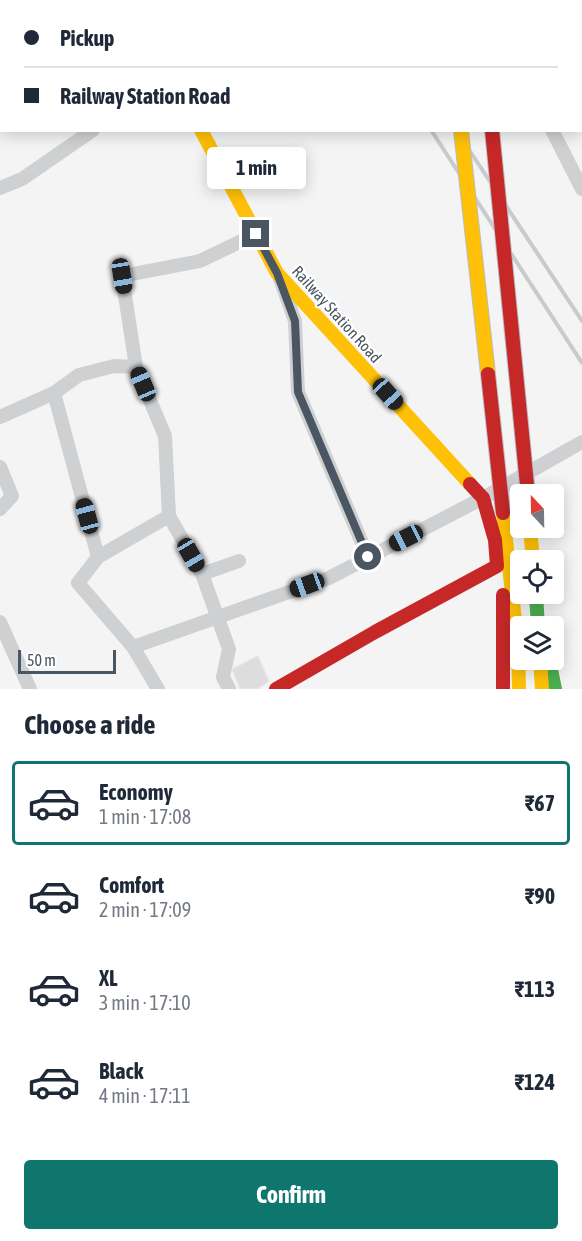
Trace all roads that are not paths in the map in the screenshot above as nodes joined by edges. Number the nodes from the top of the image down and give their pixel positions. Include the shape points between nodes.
1 (90, 132) edge
2 (202, 132) edge
3 (461, 132) edge
4 (492, 132) edge
5 (553, 132) edge
6 (0, 188) edge
7 (582, 189) edge
8 (256, 234) junction
9 (277, 273) junction
10 (136, 367) junction
11 (54, 393) junction
12 (0, 417) edge
13 (582, 442) edge
14 (0, 467) edge
15 (527, 484) edge
16 (483, 498) junction
17 (0, 509) edge
18 (169, 516) junction
19 (504, 528) junction
20 (98, 557) junction
21 (368, 557) junction
22 (239, 561) dead end
23 (202, 574) junction
24 (219, 616) junction
25 (0, 622) edge
26 (133, 647) junction
27 (541, 670) edge
28 (551, 670) edge
29 (30, 689) edge
30 (158, 689) edge
31 (229, 689) edge
32 (276, 689) edge
33 (503, 689) edge
34 (519, 689) edge
35 (542, 689) edge
36 (555, 689) edge

1 - 6 street via 22,179
2 - 8 main road, Railway Station Road
3 - 19 main road, bridge
4 - 15 main road, bridge
5 - 7 street
8 - 9 main road, Railway Station Road
8 - 10 street via 200,261 122,276
9 - 16 main road, Railway Station Road
9 - 21 street via 295,321 298,392
10 - 11 street via 114,366 79,375
10 - 18 street via 165,436
11 - 12 street
11 - 20 street
13 - 16 street
14 - 17 street via 12,496
16 - 21 street
16 - 32 main road, Railway Station Road via 495,540 497,566
18 - 20 street
18 - 23 street
19 - 33 main road
19 - 34 main road
20 - 26 street via 78,583
21 - 24 street via 329,578
22 - 23 street
23 - 24 street
24 - 26 street
24 - 31 street via 229,649 223,677
25 - 29 street
26 - 30 street
27 - 35 main road
28 - 36 main road

